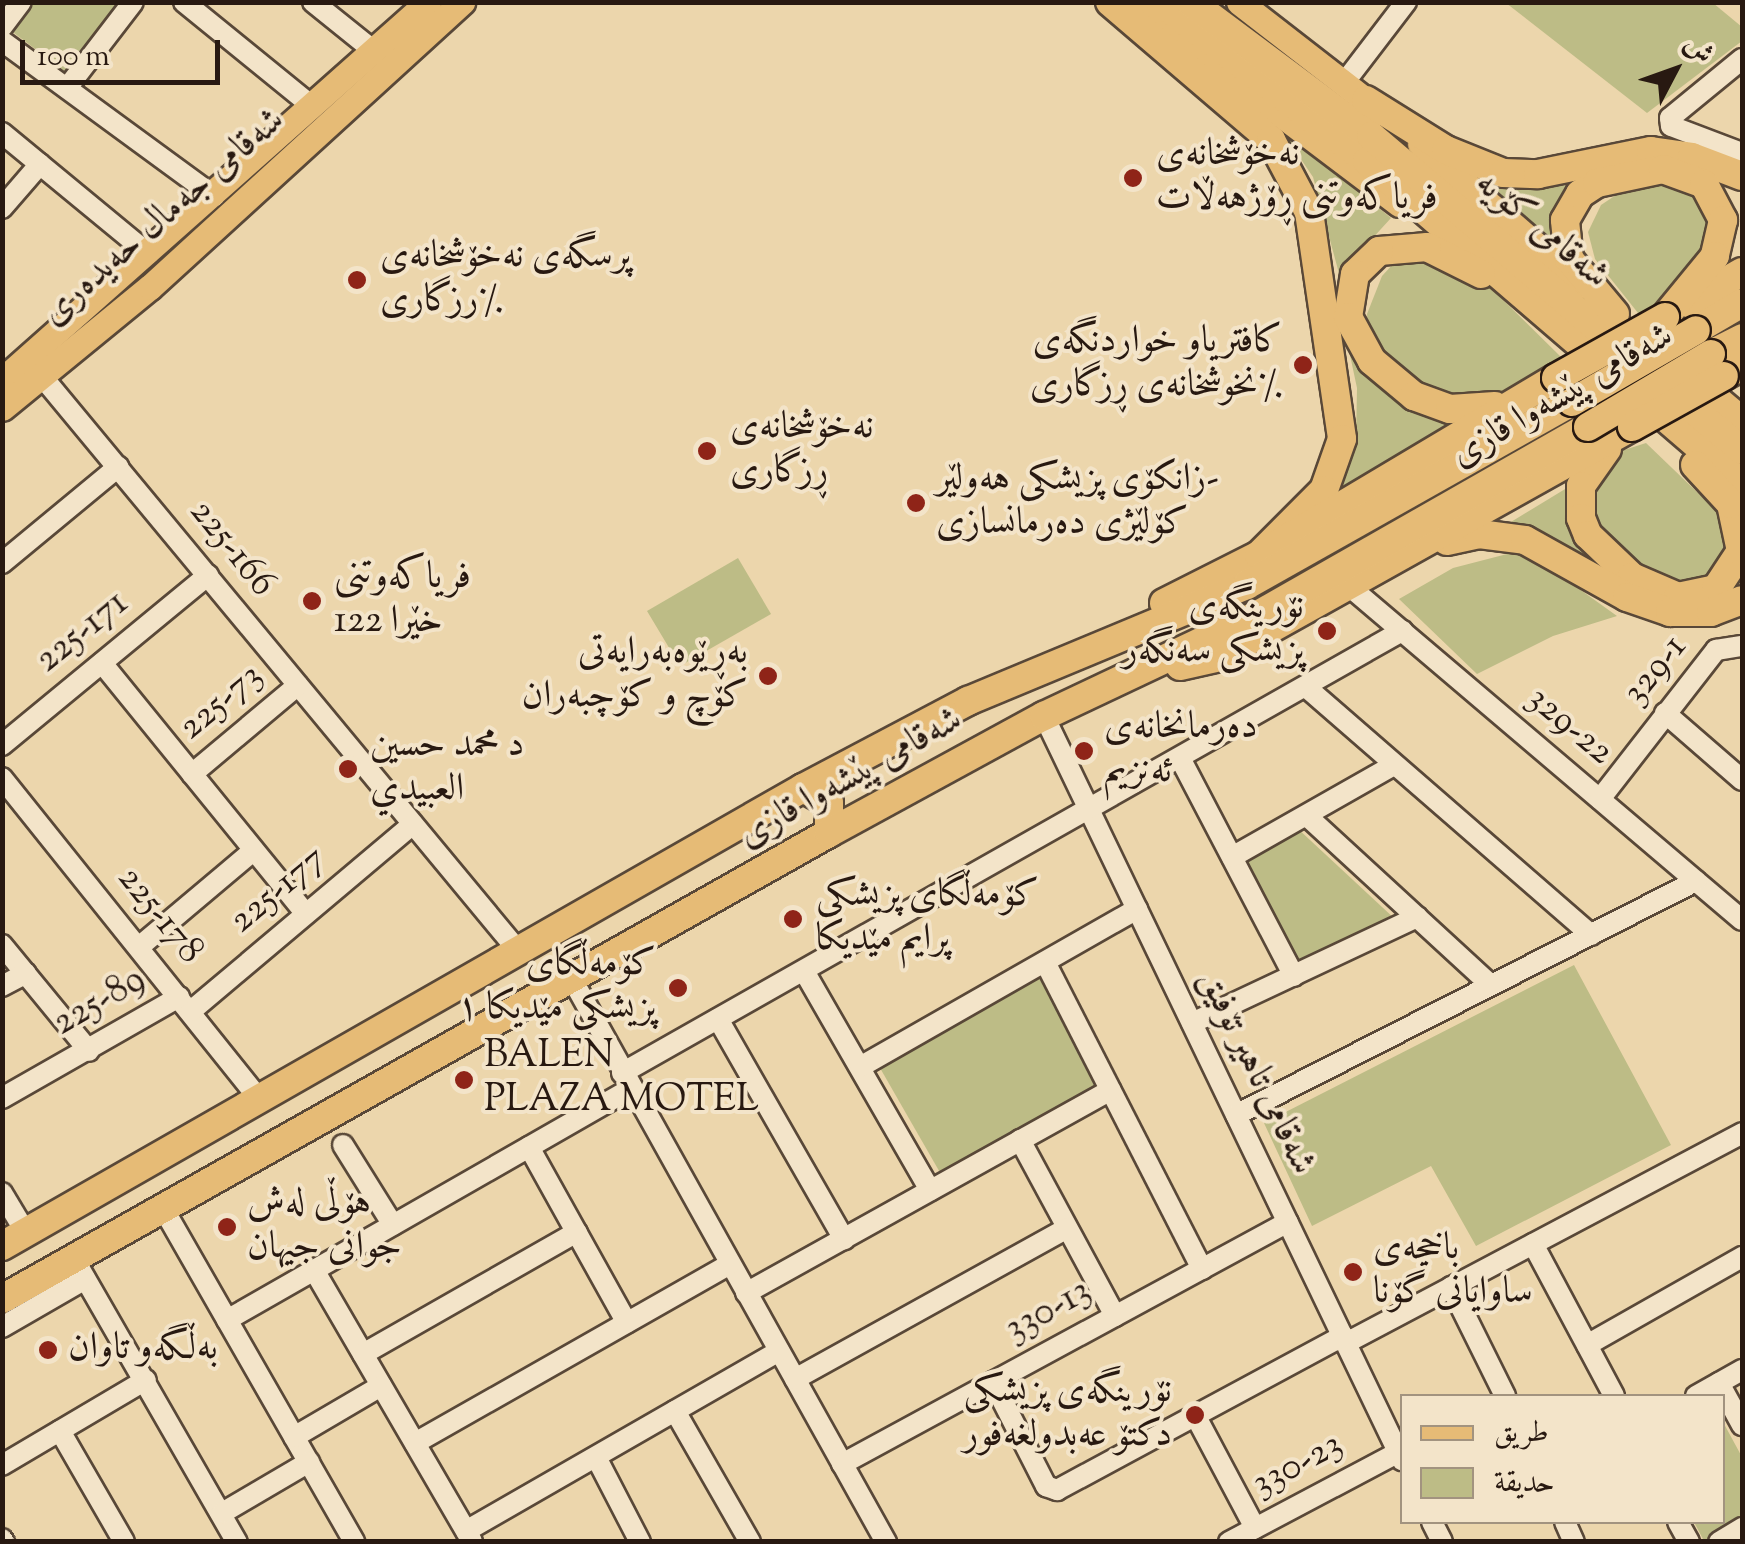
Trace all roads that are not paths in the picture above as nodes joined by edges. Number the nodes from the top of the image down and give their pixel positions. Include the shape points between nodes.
1 (21, 2) edge
2 (133, 2) edge
3 (184, 2) edge
4 (313, 2) edge
5 (428, 2) edge
6 (462, 2) edge
7 (1110, 2) edge
8 (1132, 2) edge
9 (1160, 2) edge
10 (1191, 2) edge
11 (1239, 2) edge
12 (1406, 2) edge
13 (2, 27) edge
14 (2, 40) edge
15 (389, 47) junction
16 (1740, 67) edge
17 (67, 88) junction
18 (1355, 92) junction
19 (313, 107) junction
20 (2, 133) edge
21 (1742, 153) edge
22 (40, 164) junction
23 (1742, 176) edge
24 (214, 196) junction
25 (2, 208) edge
26 (149, 254) junction
27 (1742, 272) edge
28 (1519, 289) junction
29 (1742, 303) edge
30 (1665, 317) junction
31 (1552, 319) junction
32 (1594, 325) junction
33 (1742, 338) edge
34 (1726, 366) edge
35 (6, 369) edge
36 (40, 374) junction
37 (1520, 398) junction
38 (2, 408) edge
39 (1742, 420) edge
40 (1666, 422) junction
41 (1632, 427) junction
42 (1742, 450) edge
43 (118, 466) junction
44 (1742, 484) edge
45 (6, 553) edge
46 (1259, 554) junction
47 (1404, 558) junction
48 (208, 576) junction
49 (1350, 588) junction
50 (1742, 600) edge
51 (1140, 630) junction
52 (1402, 631) junction
53 (1740, 645) edge
54 (102, 663) junction
55 (1153, 668) junction
56 (298, 685) junction
57 (1306, 687) junction
58 (1665, 714) junction
59 (1044, 716) junction
60 (2, 745) edge
61 (1180, 758) junction
62 (1394, 765) junction
63 (192, 774) junction
64 (2, 778) edge
65 (1742, 780) edge
66 (803, 788) junction
67 (1600, 800) junction
68 (1089, 810) junction
69 (1307, 816) junction
70 (413, 824) junction
71 (829, 833) junction
72 (254, 850) junction
73 (1232, 857) junction
74 (1696, 881) junction
75 (1137, 909) junction
76 (306, 914) junction
77 (1417, 917) junction
78 (1742, 920) edge
79 (1591, 934) junction
80 (2, 944) edge
81 (139, 947) junction
82 (520, 954) junction
83 (1045, 962) junction
84 (804, 971) junction
85 (26, 974) junction
86 (1294, 976) junction
87 (572, 979) junction
88 (1490, 984) junction
89 (2, 986) edge
90 (185, 1004) junction
91 (718, 1019) junction
92 (1192, 1023) junction
93 (89, 1051) junction
94 (330, 1060) junction
95 (860, 1067) junction
96 (627, 1081) junction
97 (1110, 1090) junction
98 (2, 1098) edge
99 (260, 1100) junction
100 (355, 1102) junction
101 (1236, 1115) junction
102 (1742, 1133) edge
103 (1020, 1140) junction
104 (343, 1145) dead end
105 (529, 1147) junction
106 (930, 1190) junction
107 (2, 1193) edge
108 (163, 1208) junction
109 (1288, 1222) junction
110 (393, 1225) junction
111 (1067, 1228) junction
112 (577, 1232) junction
113 (844, 1238) junction
114 (14, 1239) edge
115 (1533, 1244) junction
116 (1742, 1257) edge
117 (730, 1264) junction
118 (80, 1269) junction
119 (1202, 1269) junction
120 (314, 1270) junction
121 (1452, 1287) junction
122 (746, 1293) junction
123 (2, 1299) edge
124 (1115, 1316) junction
125 (228, 1320) junction
126 (627, 1322) junction
127 (2, 1327) edge
128 (1345, 1339) junction
129 (1588, 1345) junction
130 (779, 1351) junction
131 (363, 1354) junction
132 (1742, 1370) edge
133 (146, 1380) junction
134 (795, 1380) junction
135 (993, 1382) junction
136 (1719, 1383) junction
137 (381, 1386) junction
138 (1505, 1394) edge
139 (1613, 1394) edge
140 (1700, 1394) edge
141 (1725, 1394) edge
142 (1725, 1394) edge
143 (675, 1411) junction
144 (1195, 1415) junction
145 (1742, 1426) edge
146 (60, 1431) junction
147 (294, 1437) junction
148 (415, 1443) junction
149 (1400, 1456) edge
150 (596, 1457) junction
151 (309, 1462) junction
152 (842, 1464) junction
153 (2, 1465) edge
154 (222, 1513) junction
155 (1254, 1528) junction
156 (1742, 1528) edge
157 (469, 1536) edge
158 (124, 1542) edge
159 (238, 1542) edge
160 (354, 1542) edge
161 (640, 1542) edge
162 (750, 1542) edge
163 (886, 1542) edge
164 (1229, 1542) edge
165 (1720, 1542) edge

1 - 13 street
2 - 17 street
3 - 19 street
4 - 15 street
5 - 15 main road, شەقامی جەمال حەیدەری
6 - 15 main road, شەقامی جەمال حەیدەری
7 - 46 highway via 1271,140 1310,212 1342,439 1324,490
8 - 28 main road, شەقامی کۆیە
9 - 28 highway, شەقامی کۆیە via 1367,161
10 - 32 highway, شەقامی کۆیە via 1370,136
11 - 18 main road, شەقامی کۆیە
12 - 18 street
14 - 17 street
15 - 19 main road, شەقامی جەمال حەیدەری
15 - 36 main road, شەقامی جەمال حەیدەری via 150,287
16 - 21 street via 1670,118 1671,126
17 - 24 street
18 - 23 highway via 1446,150 1503,173 1538,174 1650,151 1692,156
18 - 32 main road, شەقامی کۆیە
19 - 24 main road, شەقامی جەمال حەیدەری
20 - 22 street
22 - 25 street
22 - 26 street
24 - 26 main road, شەقامی جەمال حەیدەری
26 - 35 main road, شەقامی جەمال حەیدەری
27 - 30 highway
28 - 31 highway, شەقامی کۆیە
29 - 51 highway, شەقامی پێشەوا قازی, bridge via 1247,585
30 - 32 highway via 1715,256 1723,220 1704,184 1663,169 1597,182 1574,202 1566,220 1573,266
30 - 37 highway, bridge
31 - 32 highway, شەقامی کۆیە
31 - 37 highway via 1428,248 1379,251 1350,284 1348,317 1358,342 1414,396 1463,410
32 - 39 main road
32 - 40 highway, شەقامی کۆیە
32 - 42 highway, شەقامی کۆیە
33 - 34 highway, شەقامی پێشەوا قازی
34 - 41 highway, bridge
34 - 55 highway, شەقامی پێشەوا قازی, bridge via 1588,427
36 - 38 main road, شەقامی جەمال حەیدەری
36 - 43 street, 225-166
37 - 46 highway
40 - 41 highway via 1731,504 1741,528 1735,569 1696,596 1668,594 1632,578 1596,545 1581,518 1587,471
40 - 44 highway, شەقامی کۆیە
41 - 47 highway
43 - 45 street
43 - 48 street, 225-166
46 - 51 highway via 1169,599
47 - 49 highway
47 - 50 highway via 1465,536 1510,536 1670,612 1701,614
48 - 54 street, 225-171
48 - 56 street, 225-166
49 - 52 street, 329-22
49 - 55 highway via 1220,657
51 - 66 highway, شەقامی پێشەوا قازی via 968,701
52 - 57 street
52 - 67 street, 329-22
53 - 58 street, 329-1 via 1716,650
54 - 60 street, 225-171
54 - 63 street
55 - 59 highway, شەقامی پێشەوا قازی
56 - 63 street, 225-73
56 - 70 street, 225-166
57 - 61 street
57 - 62 street
58 - 65 street
58 - 67 street, 329-1
59 - 68 street, شەقامی تاهیر تۆفیق
59 - 71 highway, شەقامی پێشەوا قازی
61 - 68 street
61 - 73 street
62 - 69 street
62 - 79 street
63 - 72 street
64 - 81 street, 225-178
66 - 71 highway via 829,803
66 - 82 highway, شەقامی پێشەوا قازی
67 - 74 street, 329-22
68 - 75 street, شەقامی تاهیر تۆفیق
68 - 84 street
69 - 73 street
69 - 77 street
70 - 76 street, 225-177
70 - 82 street, 225-166
71 - 87 highway, شەقامی پێشەوا قازی
72 - 76 street
72 - 81 street
73 - 86 street
74 - 78 street, 329-22
74 - 79 street
75 - 83 street
75 - 92 street, شەقامی تاهیر تۆفیق
76 - 90 street, 225-177
77 - 86 street
77 - 88 street
79 - 88 street
80 - 85 street
81 - 90 street, 225-178
82 - 94 highway, شەقامی پێشەوا قازی
83 - 95 street
83 - 97 street
84 - 91 street
84 - 95 street
85 - 89 street
85 - 93 street
86 - 92 street
87 - 96 street
87 - 100 highway, شەقامی پێشەوا قازی
88 - 101 street
90 - 93 street, 225-89
90 - 99 street, 225-178
91 - 96 street
91 - 113 street
92 - 101 street, شەقامی تاهیر تۆفیق
93 - 98 street, 225-89
94 - 99 highway, شەقامی پێشەوا قازی
94 - 100 highway
95 - 106 street
96 - 105 street
96 - 117 street
97 - 103 street
97 - 119 street
99 - 114 highway, شەقامی پێشەوا قازی
100 - 108 highway, شەقامی پێشەوا قازی
101 - 109 street, شەقامی تاهیر تۆفیق
102 - 115 street
103 - 106 street
103 - 111 street
104 - 110 street
105 - 110 street
105 - 112 street
106 - 113 street
107 - 114 street
108 - 118 highway, شەقامی پێشەوا قازی
108 - 125 street
109 - 119 street, 330-13
109 - 128 street, شەقامی تاهیر تۆفیق
110 - 120 street
111 - 124 street
111 - 134 street
112 - 126 street
112 - 131 street
113 - 122 street
115 - 121 street
115 - 129 street
116 - 129 street
117 - 122 street
117 - 126 street
118 - 123 highway, شەقامی پێشەوا قازی
118 - 127 street
118 - 133 street
119 - 124 street, 330-13
120 - 125 street
120 - 131 street
121 - 128 street
121 - 138 street
122 - 130 street
124 - 135 street, 330-13
125 - 147 street
126 - 148 street
128 - 144 street
128 - 149 street, شەقامی تاهیر تۆفیق
129 - 139 street
130 - 134 street
130 - 143 street
131 - 137 street
132 - 136 street
133 - 146 street
133 - 154 street
134 - 152 street
135 - 144 street via 1046,1486 1057,1490
135 - 152 street, 330-13
136 - 140 street
136 - 141 street
137 - 147 street
137 - 148 street
142 - 145 street
143 - 150 street
143 - 162 street
144 - 155 street
146 - 153 street
146 - 158 street
147 - 151 street
148 - 157 street
149 - 155 street, 330-23
150 - 157 street
150 - 161 street
151 - 154 street
151 - 160 street
152 - 163 street
154 - 159 street
155 - 164 street, 330-23
156 - 165 street

